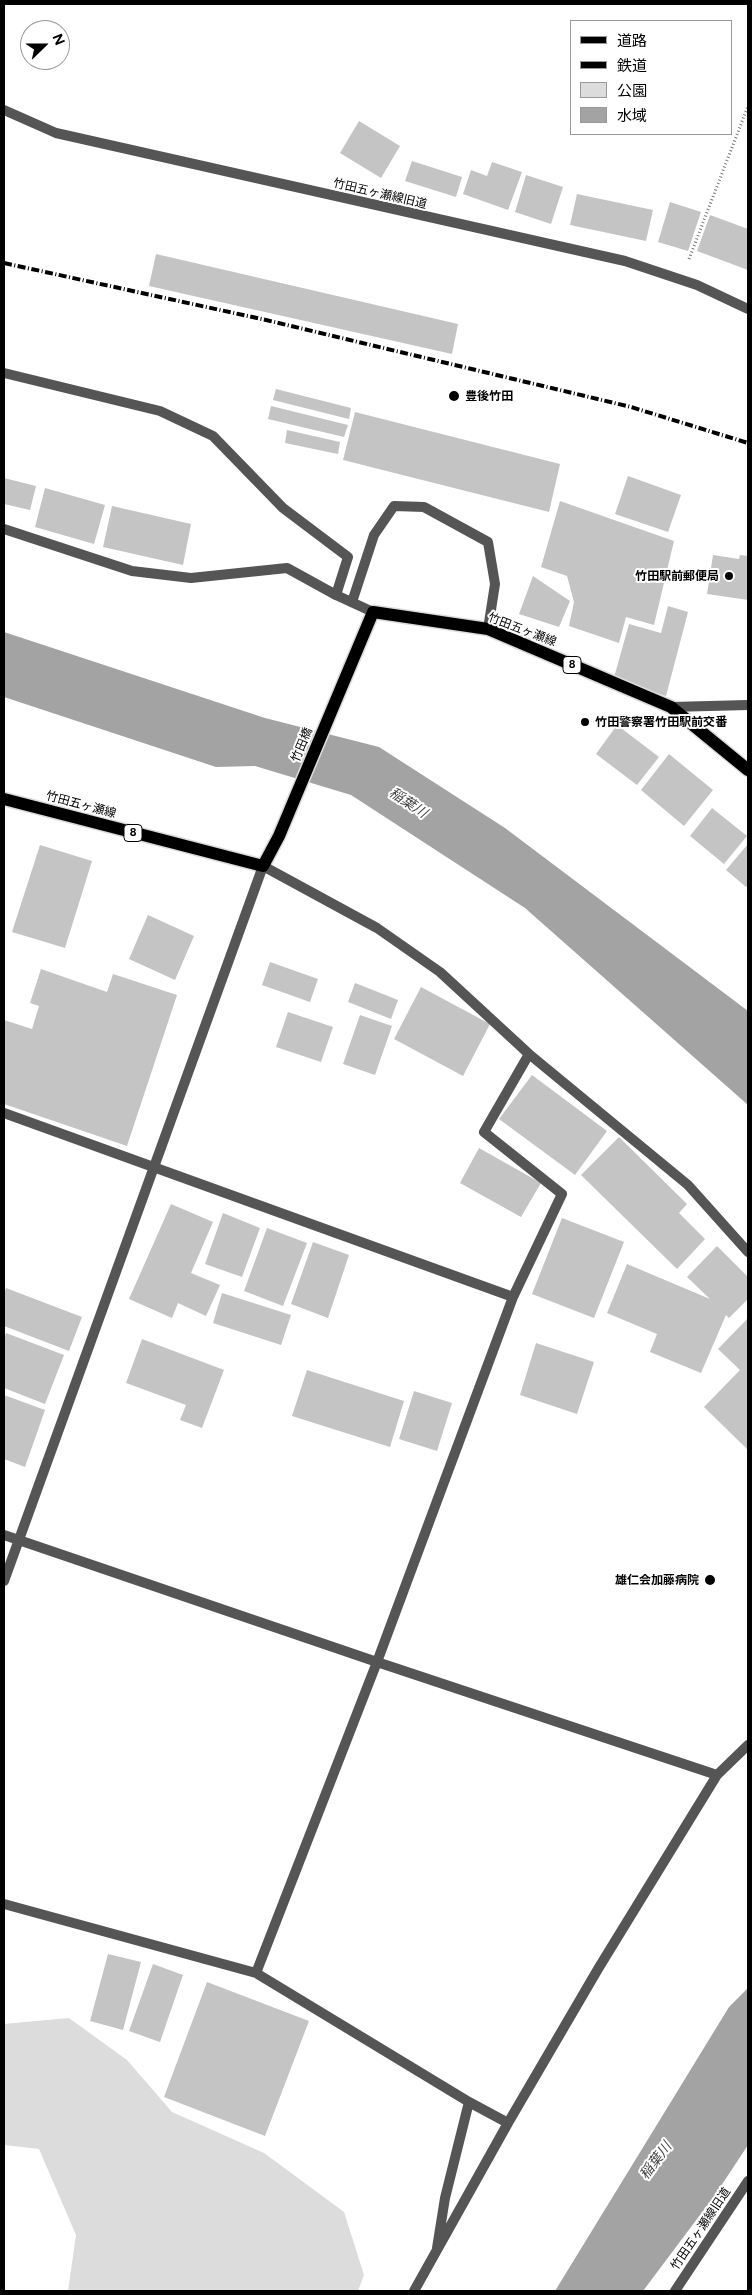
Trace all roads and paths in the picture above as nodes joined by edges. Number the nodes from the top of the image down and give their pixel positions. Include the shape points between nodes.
1 (748, 106) edge
2 (4, 110) edge
3 (688, 262) dead end
4 (748, 309) edge
5 (4, 373) edge
6 (4, 529) edge
7 (336, 595) junction
8 (352, 602) junction
9 (373, 612) junction
10 (488, 629) junction
11 (748, 705) edge
12 (671, 707) junction
13 (748, 770) edge
14 (4, 799) edge
15 (262, 866) junction
16 (529, 1054) junction
17 (4, 1113) edge
18 (153, 1167) junction
19 (748, 1252) edge
20 (513, 1297) junction
21 (4, 1535) edge
22 (18, 1541) junction
23 (4, 1580) edge
24 (376, 1662) junction
25 (748, 1745) edge
26 (717, 1775) junction
27 (4, 1904) edge
28 (256, 1973) junction
29 (469, 2102) junction
30 (508, 2123) junction
31 (748, 2181) edge
32 (436, 2256) junction
33 (414, 2291) edge
34 (675, 2291) edge

1 - 3 path
2 - 4 street, 竹田五ヶ瀬線旧道 via 56,133 624,261 697,286
5 - 7 street via 160,411 213,436 283,508 348,556
6 - 7 street via 132,571 191,578 287,568
7 - 8 street
8 - 9 street
8 - 10 street via 374,535 394,506 424,507 488,542 495,584
9 - 10 main road, 竹田五ヶ瀬線 / 8
9 - 15 main road, 竹田橋 via 279,836
10 - 12 main road, 竹田五ヶ瀬線 / 8
11 - 12 street
12 - 13 main road, 竹田五ヶ瀬線 / 8
14 - 15 main road, 竹田五ヶ瀬線 / 8
15 - 16 street via 377,928 440,972
15 - 18 street
16 - 19 street via 688,1185
16 - 20 street via 484,1132 562,1194
17 - 18 street
18 - 20 street
18 - 22 street
20 - 24 street
21 - 22 street
22 - 23 street
22 - 24 street
24 - 26 street
24 - 28 street
25 - 26 street
26 - 30 street
27 - 28 street
28 - 29 street
29 - 30 street
29 - 32 street via 444,2198
30 - 32 street
31 - 34 street, 竹田五ヶ瀬線旧道
32 - 33 street

